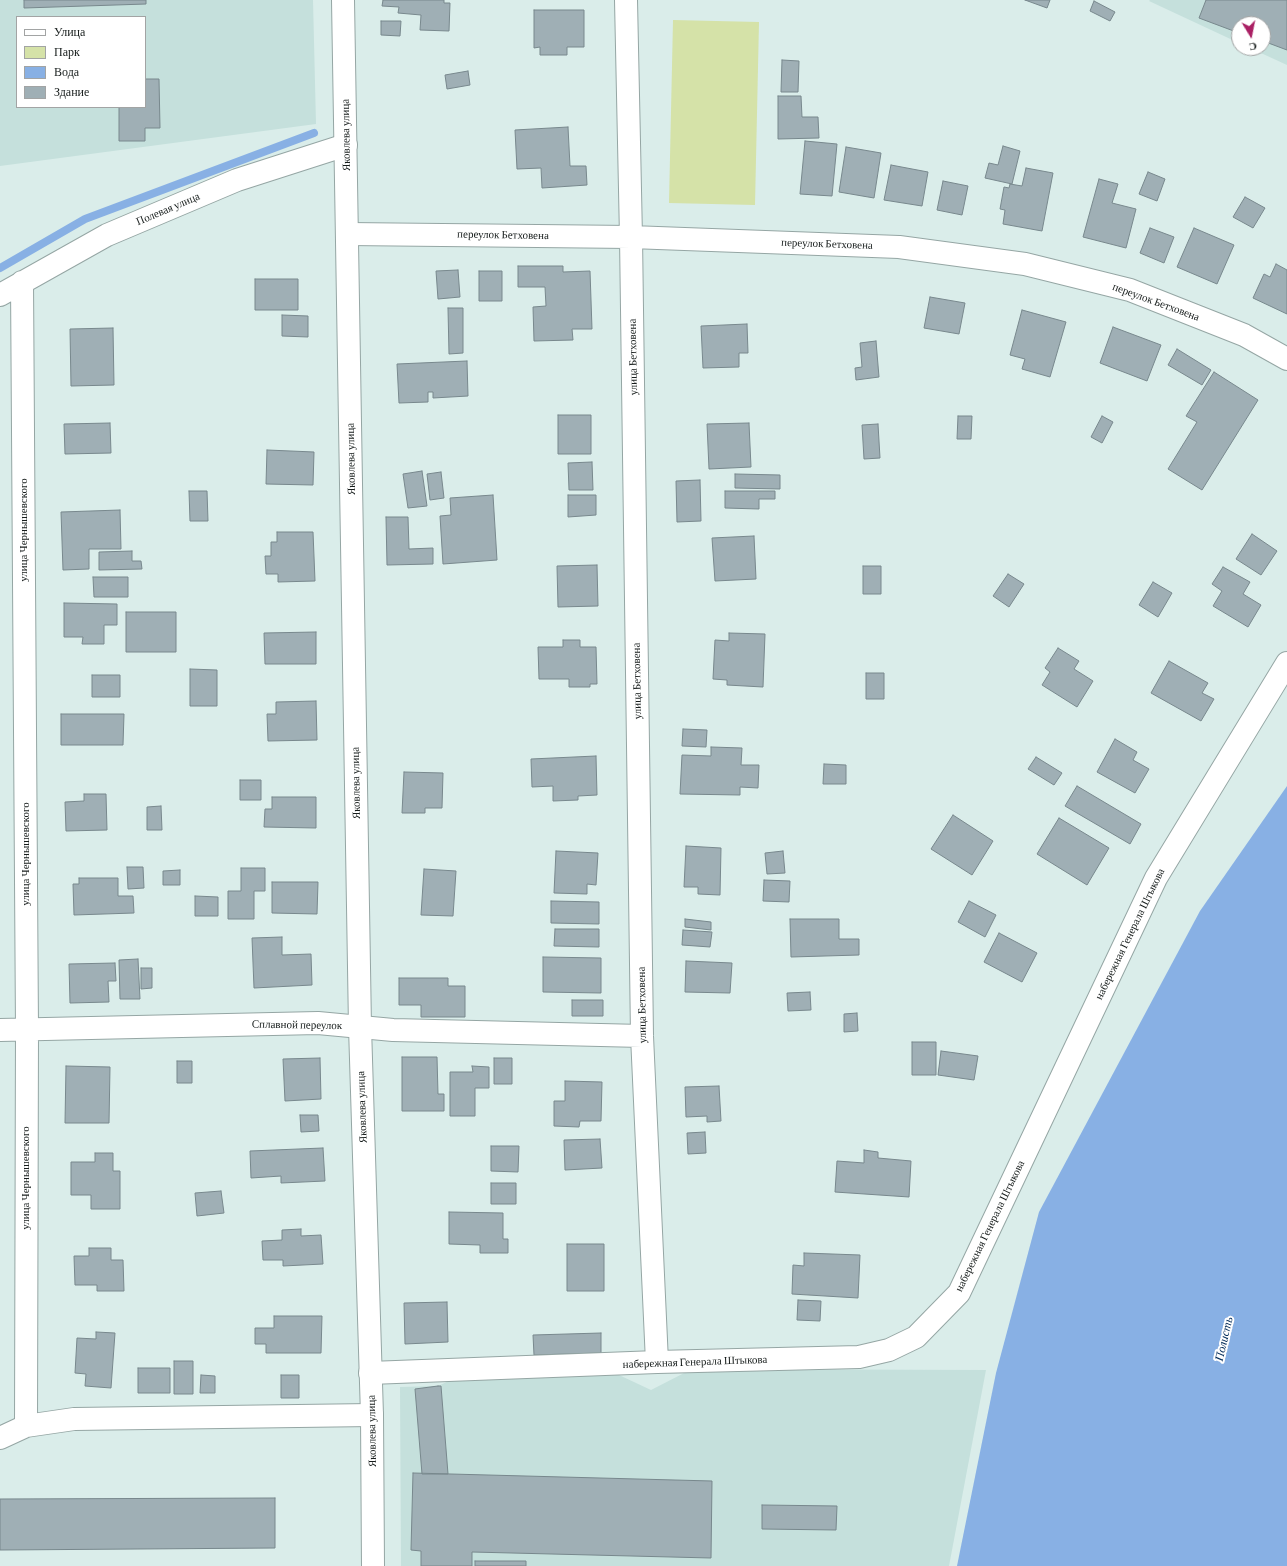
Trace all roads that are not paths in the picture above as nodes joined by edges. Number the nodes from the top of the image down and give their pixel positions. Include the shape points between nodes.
1 (343, 0) edge
2 (626, 0) edge
3 (346, 145) junction
4 (348, 234) junction
5 (631, 237) junction
6 (22, 282) junction
7 (0, 294) edge
8 (1287, 359) edge
9 (1287, 663) edge
10 (360, 1027) junction
11 (0, 1030) edge
12 (27, 1030) junction
13 (642, 1036) junction
14 (657, 1362) junction
15 (370, 1373) junction
16 (372, 1415) junction
17 (26, 1426) junction
18 (0, 1438) edge
19 (373, 1566) edge

1 - 3 street, Яковлева улица
2 - 5 street, улица Бетховена
3 - 4 street, Яковлева улица
3 - 6 street, Полевая улица via 237,180 107,235
4 - 5 street, переулок Бетховена
4 - 10 street, Яковлева улица
5 - 8 street, переулок Бетховена via 899,246 1025,264 1130,290 1244,335
5 - 13 street, улица Бетховена
6 - 7 street, Полевая улица
6 - 12 street, улица Чернышевского
9 - 14 street, набережная Генерала Штыкова via 1156,878 959,1293 916,1337 889,1350 859,1357
10 - 12 street, Сплавной переулок via 318,1023
10 - 13 street, Сплавной переулок
10 - 15 street, Яковлева улица
11 - 12 street, Сплавной переулок
12 - 17 street, улица Чернышевского
13 - 14 street, улица Бетховена
14 - 15 street, набережная Генерала Штыкова
15 - 16 street, Яковлева улица
16 - 17 street via 74,1419
16 - 19 street, Яковлева улица
17 - 18 street

